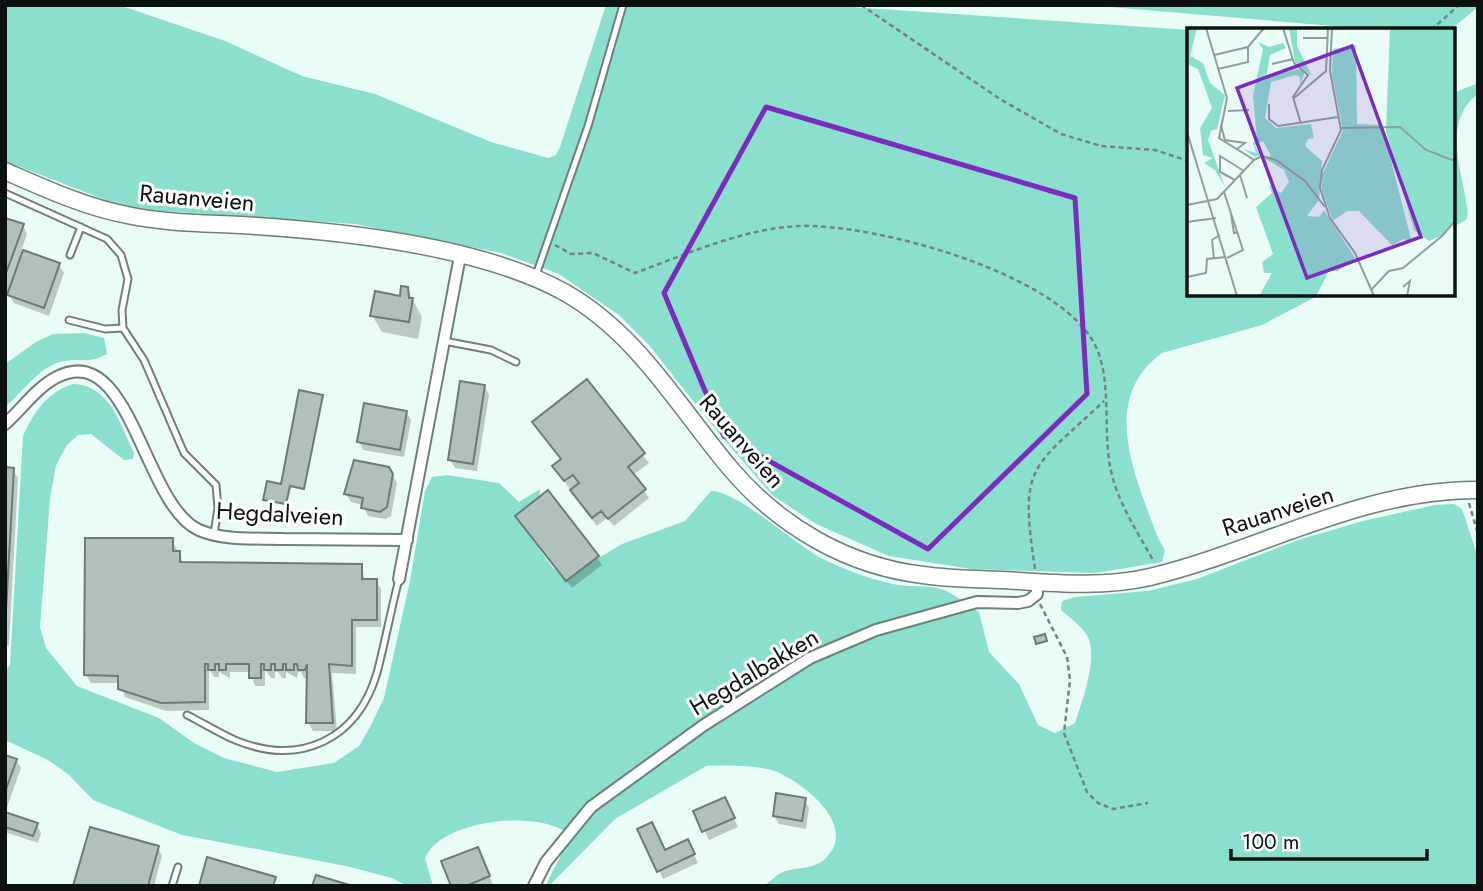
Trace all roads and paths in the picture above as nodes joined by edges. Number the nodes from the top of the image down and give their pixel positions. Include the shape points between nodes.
1 (623, 5) edge
2 (860, 5) edge
3 (1460, 5) edge
4 (1433, 28) edge
5 (1187, 160) edge
6 (5, 170) edge
7 (5, 193) edge
8 (81, 227) junction
9 (550, 242) junction
10 (70, 255) dead end
11 (460, 257) junction
12 (535, 279) junction
13 (69, 320) dead end
14 (123, 328) junction
15 (444, 341) junction
16 (516, 362) dead end
17 (1104, 401) junction
18 (5, 424) edge
19 (1471, 490) edge
20 (214, 534) junction
21 (1478, 534) edge
22 (407, 540) junction
23 (1160, 574) junction
24 (399, 579) joint
25 (1037, 588) junction
26 (187, 715) dead end
27 (1148, 803) dead end
28 (178, 867) dead end
29 (173, 886) edge
30 (534, 886) edge

1 - 9 lane
2 - 5 path via 1061,134 1101,146 1156,150
3 - 4 path
6 - 11 main road, Rauanveien via 125,215 328,231
7 - 8 lane
8 - 10 lane
8 - 14 lane via 107,239 121,255 128,279
9 - 12 lane
9 - 17 path via 571,254 593,253 635,273 698,247 796,226 842,227 937,248 1045,296 1083,328 1103,369
11 - 12 main road, Rauanveien
11 - 15 street
12 - 25 main road, Rauanveien via 577,300 626,338 748,488 815,540 897,571
13 - 14 lane via 105,329
14 - 20 lane via 144,360 184,453 216,485
15 - 16 lane via 491,351
15 - 22 street
17 - 23 path via 1116,490
17 - 25 path via 1050,449 1035,470 1028,490 1027,518
18 - 20 street, Hegdalveien via 56,377 77,373 101,378 118,397 172,508 183,521
19 - 21 path
19 - 23 main road, Rauanveien via 1368,506
20 - 22 street, Hegdalveien
22 - 24 street
23 - 25 main road, Rauanveien
24 - 26 lane via 376,674 364,703 338,735 317,746 268,748 237,740
25 - 27 path via 1067,657 1070,680 1064,733 1087,792 1113,809
25 - 30 street, Hegdalbakken via 1028,601 977,602 876,630 810,658 704,725 591,807 546,862
28 - 29 lane

